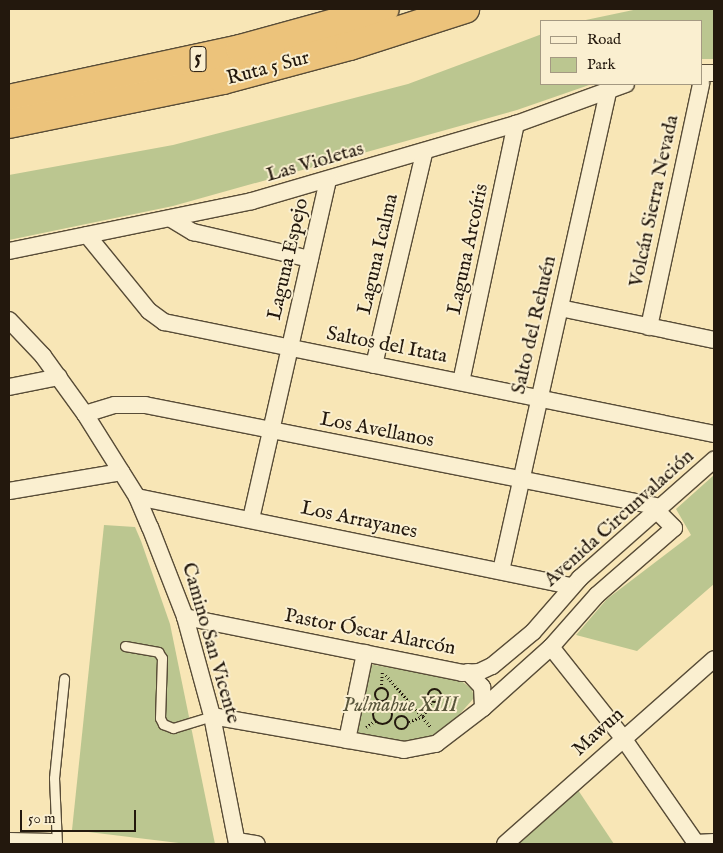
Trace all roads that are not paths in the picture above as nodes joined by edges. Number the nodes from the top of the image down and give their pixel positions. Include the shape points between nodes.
1 (385, 9) edge
2 (465, 9) edge
3 (705, 77) edge
4 (622, 85) edge
5 (610, 88) junction
6 (9, 99) edge
7 (9, 124) edge
8 (516, 124) junction
9 (424, 153) junction
10 (328, 180) junction
11 (171, 219) junction
12 (88, 235) junction
13 (9, 251) edge
14 (310, 259) junction
15 (560, 308) junction
16 (9, 320) edge
17 (649, 327) junction
18 (714, 340) edge
19 (290, 348) junction
20 (374, 365) junction
21 (59, 377) junction
22 (461, 382) junction
23 (9, 387) edge
24 (540, 398) junction
25 (85, 414) junction
26 (271, 430) junction
27 (714, 434) edge
28 (714, 460) edge
29 (121, 472) junction
30 (521, 480) junction
31 (9, 491) edge
32 (137, 496) junction
33 (659, 509) junction
34 (251, 519) junction
35 (501, 571) junction
36 (572, 586) junction
37 (186, 617) junction
38 (534, 632) joint
39 (125, 646) dead end
40 (551, 647) junction
41 (367, 659) junction
42 (713, 665) edge
43 (468, 672) junction
44 (64, 679) dead end
45 (483, 708) junction
46 (212, 716) junction
47 (623, 738) junction
48 (347, 740) junction
49 (237, 842) edge
50 (509, 842) edge
51 (714, 842) edge
52 (9, 843) edge
53 (696, 843) edge
54 (51, 844) edge
55 (57, 844) edge
56 (257, 844) edge

1 - 6 highway, Ruta 5 Sur / 5 via 231,52
2 - 7 highway, Ruta 5 Sur / 5 via 358,43 232,77
3 - 17 street, Volcán Sierra Nevada
4 - 5 street, Las Violetas
5 - 8 street, Las Violetas
5 - 15 street, Salto del Rehuén
8 - 9 street, Las Violetas
8 - 22 street, Laguna Arcoíris
9 - 10 street, Las Violetas
9 - 20 street, Laguna Icalma
10 - 11 street, Las Violetas
10 - 14 street, Laguna Espejo
11 - 12 street, Las Violetas
11 - 14 street via 193,232
12 - 13 street, Las Violetas
12 - 19 street, Saltos del Itata via 159,319
14 - 19 street, Laguna Espejo
15 - 17 street
15 - 24 street, Salto del Rehuén
16 - 21 street, Camino San Vicente
17 - 18 street
19 - 20 street, Saltos del Itata
19 - 26 street, Laguna Espejo
20 - 22 street, Saltos del Itata
21 - 23 street
21 - 25 street, Camino San Vicente
22 - 24 street, Saltos del Itata
24 - 27 street, Saltos del Itata
24 - 30 street, Salto del Rehuén
25 - 26 street, Los Avellanos via 115,405 138,404
25 - 29 street, Camino San Vicente
26 - 30 street, Los Avellanos
26 - 34 street, Laguna Espejo
28 - 33 street, Avenida Circunvalación
29 - 31 street
29 - 32 street, Camino San Vicente
30 - 33 street, Los Avellanos
30 - 35 street, Salto del Rehuén
32 - 34 street, Los Arrayanes
32 - 37 street, Camino San Vicente
33 - 36 street, Avenida Circunvalación
33 - 40 street via 674,528 597,595
34 - 35 street, Los Arrayanes
35 - 36 street, Los Arrayanes
36 - 38 street, Avenida Circunvalación
37 - 41 street, Pastor Óscar Alarcón
37 - 46 street, Camino San Vicente
38 - 43 street, Pastor Óscar Alarcón via 492,666
39 - 46 lane via 158,652 162,658 160,718 163,724 173,728
40 - 45 street
40 - 47 street
41 - 43 street, Pastor Óscar Alarcón
41 - 48 street
42 - 47 street, Mawun
43 - 45 street via 482,687
44 - 55 lane via 54,778
45 - 48 street via 446,739 425,747 404,750
46 - 48 street
46 - 49 street, Camino San Vicente
47 - 50 street, Mawun
47 - 53 street
49 - 56 street
51 - 53 street
52 - 54 street

